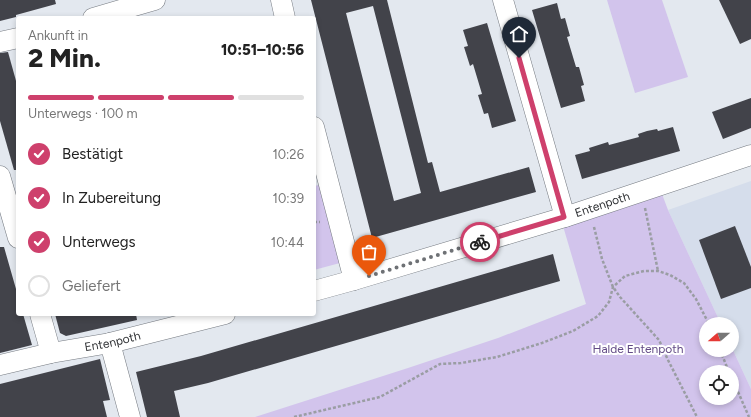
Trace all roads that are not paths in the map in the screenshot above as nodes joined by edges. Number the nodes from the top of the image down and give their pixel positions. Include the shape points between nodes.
1 (155, 0) edge
2 (281, 0) edge
3 (503, 0) edge
4 (105, 16) edge
5 (285, 16) edge
6 (16, 38) edge
7 (0, 42) edge
8 (316, 135) edge
9 (751, 155) edge
10 (0, 176) edge
11 (564, 217) junction
12 (16, 231) edge
13 (354, 280) junction
14 (316, 290) edge
15 (41, 316) edge
16 (209, 316) edge
17 (193, 318) edge
18 (110, 343) junction
19 (51, 353) junction
20 (0, 365) edge
21 (130, 417) edge

1 - 4 street
2 - 5 street
3 - 11 street
6 - 7 street
8 - 13 street
9 - 11 street, Entenpoth
10 - 12 street
11 - 13 street, Entenpoth
13 - 14 street, Entenpoth
15 - 19 street
16 - 17 street, Entenpoth
17 - 18 street, Entenpoth
18 - 19 street, Entenpoth
18 - 21 street
19 - 20 street, Entenpoth

